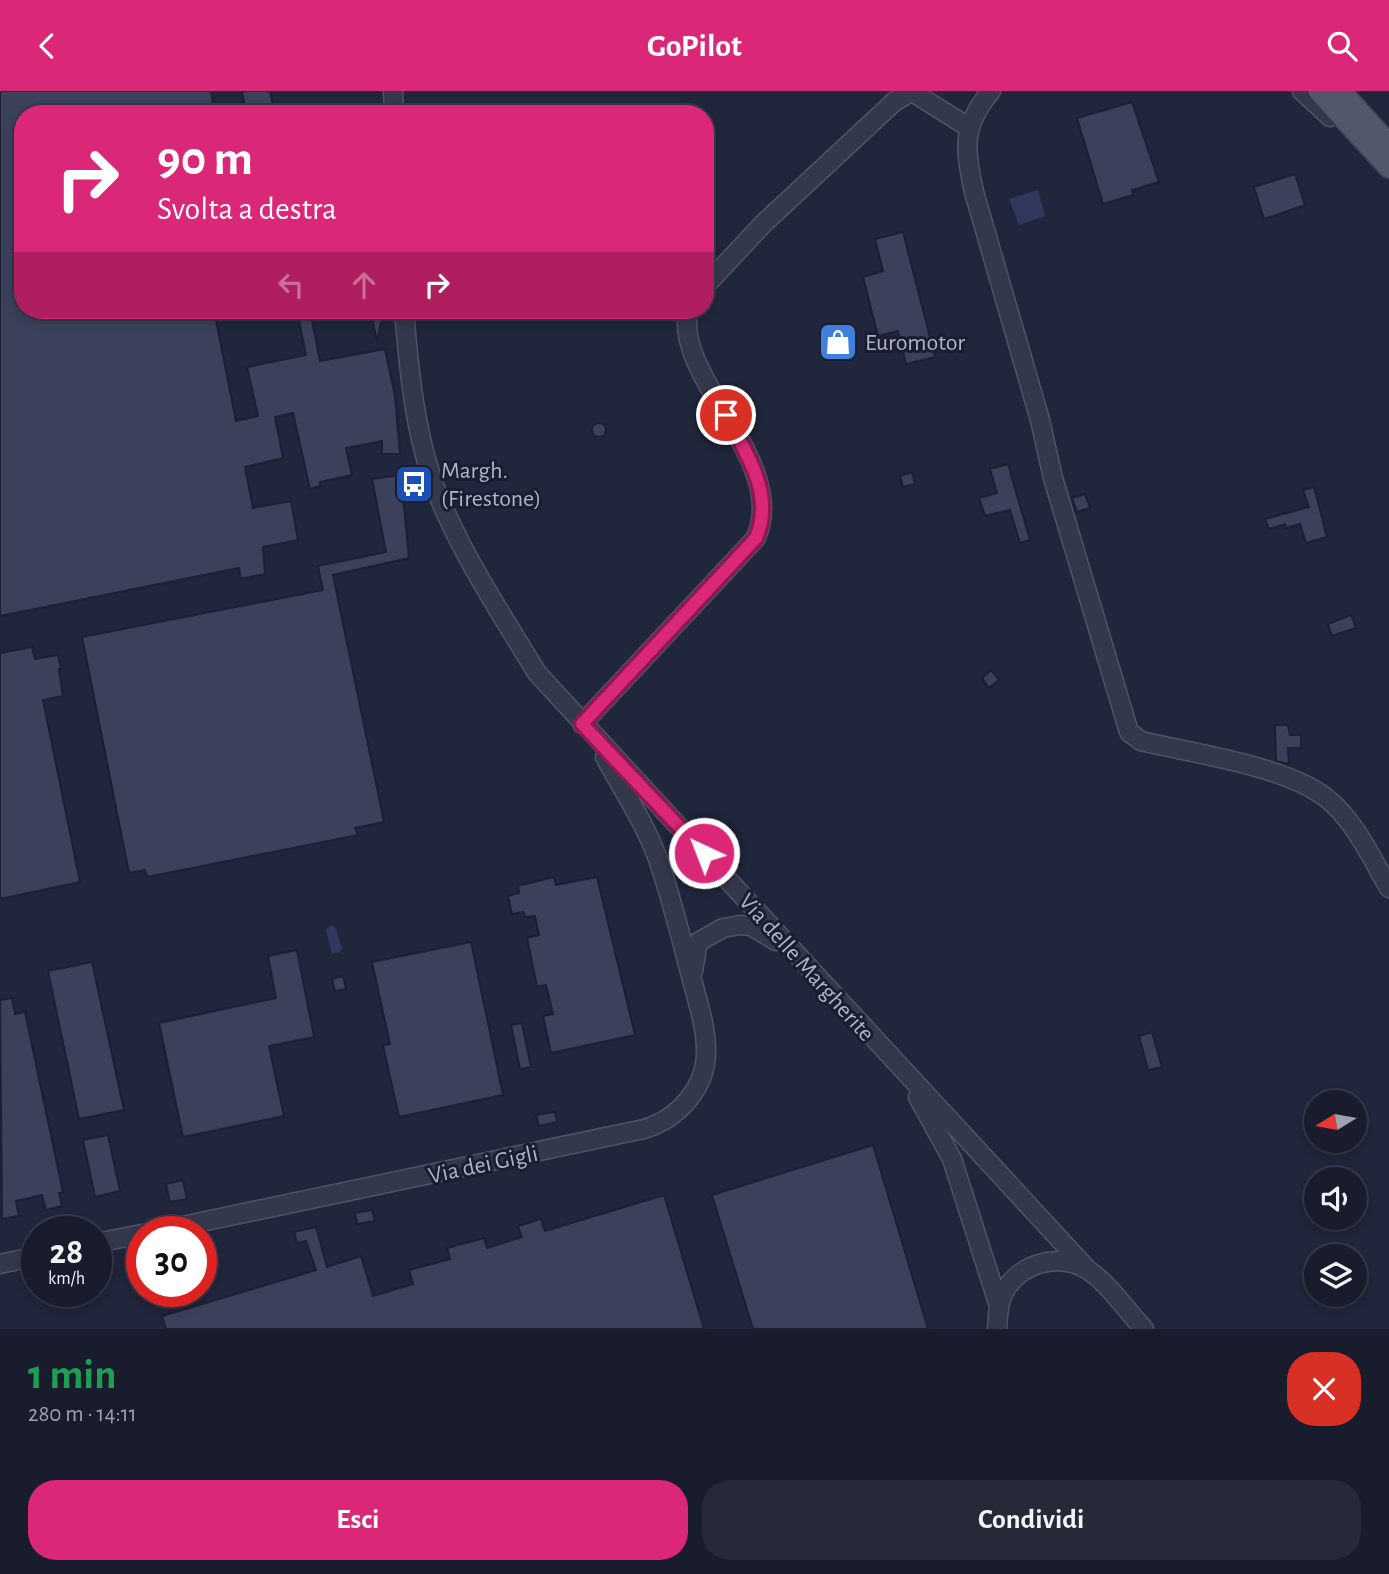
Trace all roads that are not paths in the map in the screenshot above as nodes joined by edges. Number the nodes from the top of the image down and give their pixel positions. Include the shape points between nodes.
1 (910, 91) edge
2 (991, 91) edge
3 (1302, 91) edge
4 (1319, 91) edge
5 (1340, 91) edge
6 (968, 127) junction
7 (1389, 145) edge
8 (1389, 167) edge
9 (1389, 179) edge
10 (714, 276) edge
11 (405, 319) edge
12 (688, 319) edge
13 (587, 730) junction
14 (1389, 888) edge
15 (789, 947) junction
16 (694, 988) junction
17 (894, 1062) junction
18 (217, 1219) edge
19 (21, 1259) edge
20 (0, 1264) edge
21 (1089, 1271) junction
22 (998, 1316) edge
23 (1008, 1329) edge
24 (1144, 1329) edge

1 - 6 street
1 - 10 street via 763,224
2 - 6 street
3 - 9 street
4 - 8 main road
5 - 7 main road
6 - 14 street via 966,154 974,192 1129,732 1141,741 1307,786 1341,812
11 - 13 street, Via delle Margherite via 409,373 437,492 469,562 537,673
12 - 13 street via 703,372 760,485 763,522 756,538
13 - 15 street, Via delle Margherite
13 - 16 street, Via dei Gigli via 643,825 658,861
15 - 16 street, Via dei Gigli via 751,926 709,933 698,942 693,959
15 - 17 street, Via delle Margherite
16 - 18 street, Via dei Gigli via 706,1050 704,1066 687,1102 656,1125
17 - 21 street, Via delle Margherite
17 - 22 street via 952,1159
19 - 20 street
21 - 22 street, Via delle Margherite via 1071,1262 1051,1260 1034,1266 1018,1274 1003,1293
21 - 24 street, Via delle Margherite
22 - 23 street

